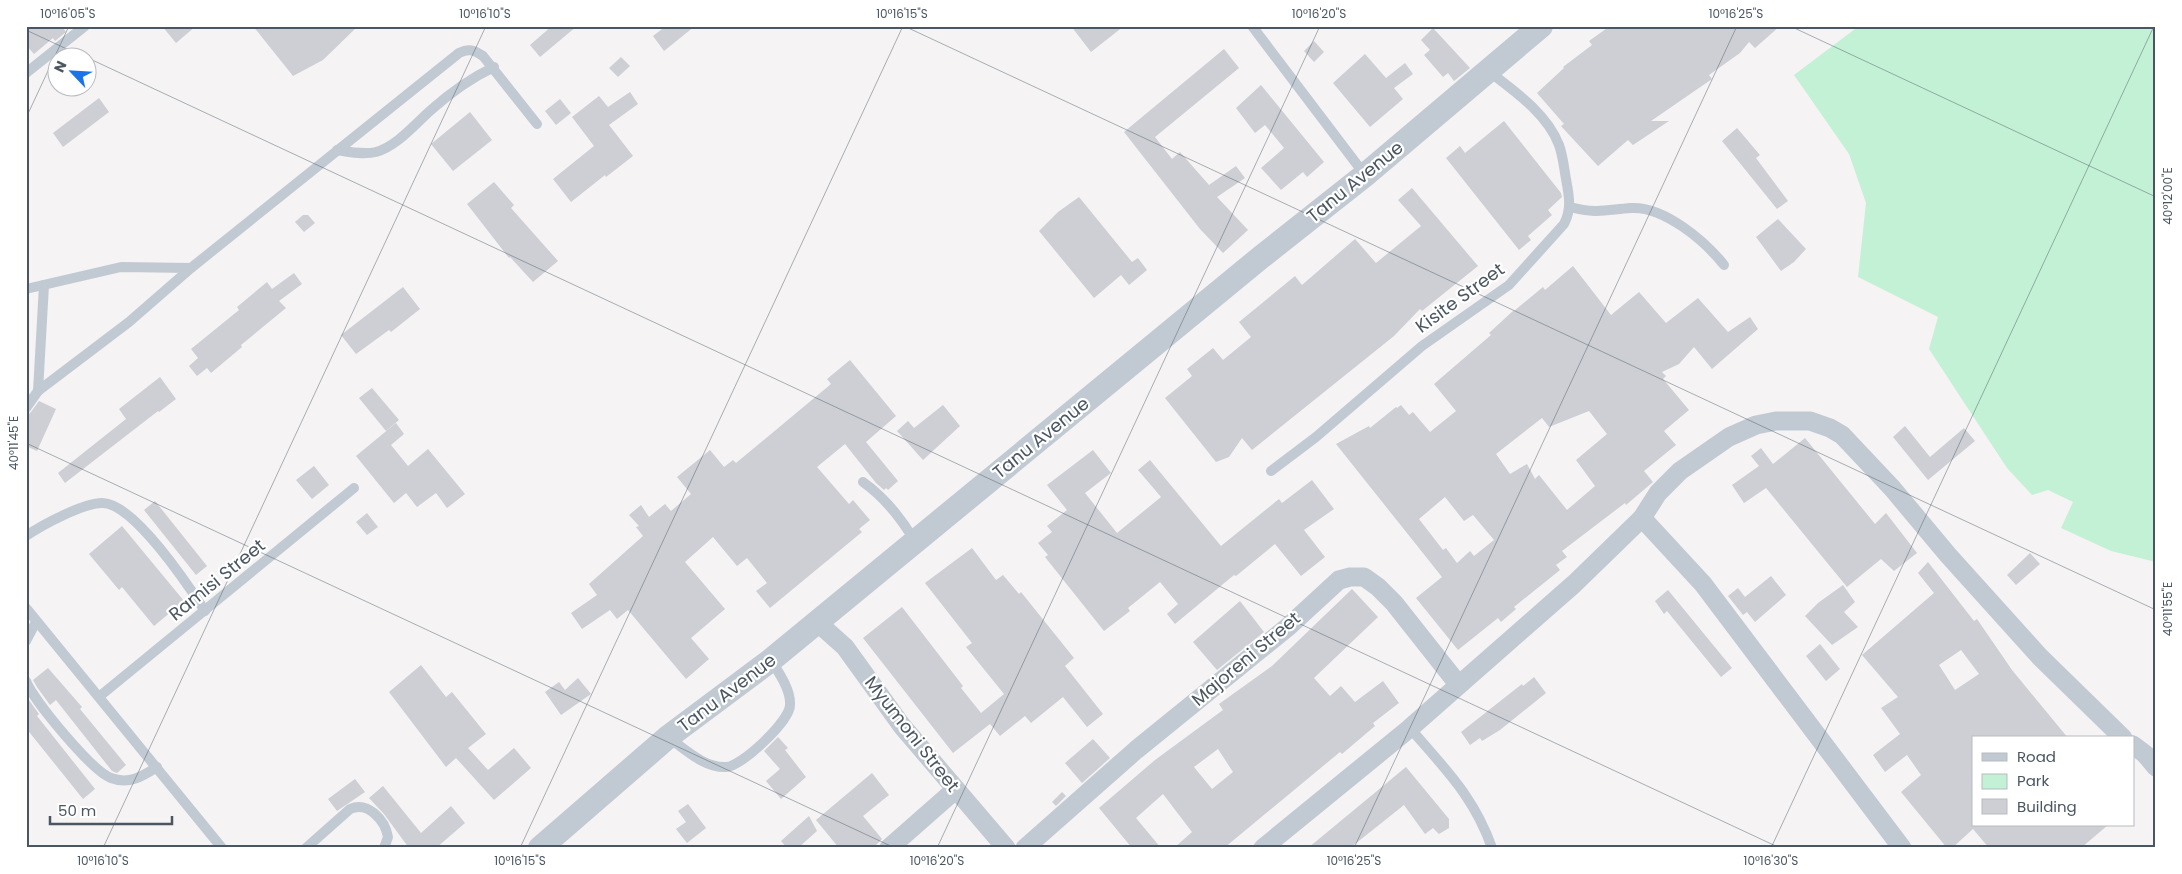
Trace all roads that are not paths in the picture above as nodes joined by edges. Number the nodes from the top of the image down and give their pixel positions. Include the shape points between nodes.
1 (85, 26) edge
2 (1252, 26) edge
3 (1541, 26) edge
4 (494, 67) junction
5 (1487, 70) junction
6 (26, 73) edge
7 (536, 124) dead end
8 (337, 150) junction
9 (1365, 175) junction
10 (1570, 207) junction
11 (1724, 265) dead end
12 (191, 268) junction
13 (44, 285) junction
14 (26, 289) edge
15 (38, 391) junction
16 (26, 408) edge
17 (1271, 472) dead end
18 (863, 482) dead end
19 (354, 488) dead end
20 (1642, 518) junction
21 (26, 536) edge
22 (914, 540) junction
23 (26, 608) edge
24 (204, 610) junction
25 (36, 622) junction
26 (817, 622) junction
27 (26, 641) edge
28 (770, 660) junction
29 (26, 681) edge
30 (1458, 684) junction
31 (100, 696) junction
32 (1410, 728) junction
33 (2121, 736) edge
34 (668, 737) junction
35 (2134, 746) edge
36 (157, 767) junction
37 (2156, 767) edge
38 (955, 790) junction
39 (222, 848) edge
40 (306, 848) edge
41 (384, 848) edge
42 (540, 848) edge
43 (889, 848) edge
44 (1006, 848) edge
45 (1025, 848) edge
46 (1263, 848) edge
47 (1492, 848) edge
48 (1902, 848) edge

1 - 6 lane
2 - 9 lane
3 - 5 street, Tanu Avenue
4 - 7 lane
4 - 8 lane via 452,93 402,136 378,151
4 - 8 lane via 475,50 459,53
5 - 9 street, Tanu Avenue
5 - 10 lane via 1532,108 1555,136 1562,156
8 - 12 lane
9 - 22 street, Tanu Avenue
10 - 11 lane via 1595,212 1632,208 1656,213 1697,237
10 - 17 lane, Kisite Street via 1564,224 1509,285 1422,346
12 - 13 lane via 121,267
12 - 15 lane via 129,322
13 - 14 lane
13 - 15 lane
15 - 16 lane
18 - 22 lane via 882,497
19 - 24 lane, Ramisi Street
20 - 30 street via 1574,584
20 - 33 street via 1669,480 1742,430 1784,421 1810,421 1830,428 1842,435 1892,488 2040,657
20 - 48 street via 1703,584
21 - 24 lane via 90,504 111,504 148,534
22 - 26 street, Tanu Avenue
23 - 25 lane
24 - 31 lane, Ramisi Street
25 - 27 lane
25 - 31 lane
26 - 28 street, Tanu Avenue
26 - 38 street, Myumoni Street via 845,648 902,726
28 - 34 street, Tanu Avenue
28 - 34 lane via 789,695 789,712 780,726 736,764 726,768 706,762
29 - 36 lane via 38,702 96,769 110,778 129,780
30 - 32 street
30 - 45 street, Majoreni Street via 1382,590 1364,577 1344,578 1136,750
31 - 36 lane
32 - 46 street
32 - 47 lane via 1467,795
34 - 42 street, Tanu Avenue
35 - 37 street
36 - 39 lane
38 - 43 street
38 - 44 street, Myumoni Street
40 - 41 lane via 350,809 359,806 369,809 382,822 388,837

